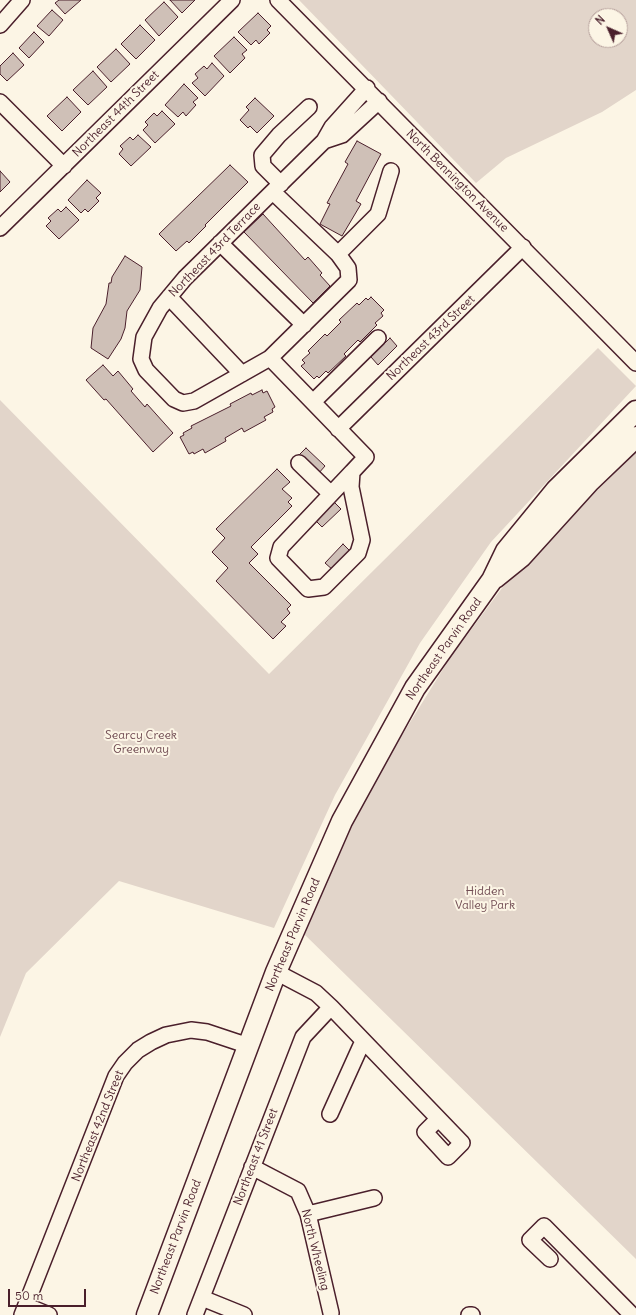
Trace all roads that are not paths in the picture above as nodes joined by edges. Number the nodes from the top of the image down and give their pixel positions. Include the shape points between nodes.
1 (22, 0) edge
2 (232, 0) edge
3 (278, 0) edge
4 (0, 24) edge
5 (367, 88) junction
6 (0, 102) edge
7 (379, 102) junction
8 (309, 107) dead end
9 (324, 141) junction
10 (64, 166) junction
11 (391, 171) dead end
12 (277, 188) junction
13 (0, 228) edge
14 (220, 243) junction
15 (523, 247) junction
16 (338, 254) junction
17 (169, 297) junction
18 (304, 325) junction
19 (378, 338) dead end
20 (270, 358) junction
21 (636, 363) edge
22 (242, 374) junction
23 (313, 402) junction
24 (636, 411) edge
25 (338, 429) junction
26 (636, 437) edge
27 (299, 463) dead end
28 (352, 472) junction
29 (331, 494) junction
30 (492, 580) junction
31 (276, 972) junction
32 (331, 1007) junction
33 (362, 1041) junction
34 (248, 1046) junction
35 (330, 1114) dead end
36 (438, 1119) dead end
37 (252, 1167) junction
38 (374, 1198) dead end
39 (308, 1214) junction
40 (550, 1259) dead end
41 (202, 1298) junction
42 (24, 1311) edge
43 (331, 1313) dead end
44 (49, 1315) edge
45 (146, 1315) edge
46 (195, 1315) edge
47 (244, 1315) edge
48 (632, 1315) edge

1 - 4 street
2 - 10 street, Northeast 44th Street
3 - 5 street, North Bennington Avenue
5 - 7 street, North Bennington Avenue
5 - 9 street, Northeast 43rd Terrace via 332,127
6 - 10 street
7 - 9 street, Northeast 43rd Terrace via 342,135
7 - 15 street, North Bennington Avenue
8 - 12 street, Northeast 43rd Terrace via 262,155 263,166
9 - 12 street, Northeast 43rd Terrace
10 - 13 street, Northeast 44th Street
11 - 16 street via 378,214
12 - 14 street, Northeast 43rd Terrace
12 - 16 street, Northeast 43rd Terrace
14 - 17 street, Northeast 43rd Terrace
14 - 18 street
15 - 21 street, North Bennington Avenue
15 - 25 street, Northeast 43rd Street
16 - 18 street, Northeast 43rd Terrace via 348,268 349,280
17 - 22 street
17 - 22 street, Northeast 43rd Terrace via 144,337 141,359 146,370 174,399 183,402 194,401
18 - 20 street, Northeast 43rd Terrace
19 - 23 street
20 - 22 street, Northeast 43rd Terrace
20 - 23 street
23 - 25 street
24 - 30 main road, Northeast Parvin Road via 556,490 506,551
25 - 28 street via 366,457
26 - 30 main road, Northeast Parvin Road via 589,482 521,557
27 - 29 street
28 - 29 street
28 - 29 street via 351,487 362,540 358,553 324,587 308,588 278,558 282,547
30 - 31 main road, Northeast Parvin Road via 415,688 342,821
31 - 32 street via 316,993
31 - 34 main road, Northeast Parvin Road
32 - 33 street
32 - 37 street, Northeast 41 Street via 302,1037
33 - 35 street
33 - 36 street
34 - 42 street, Northeast 42nd Street via 207,1032 191,1030 166,1035 151,1042 125,1063 116,1076
34 - 45 main road, Northeast Parvin Road
37 - 39 street, North Wheeling via 298,1191
37 - 41 street, Northeast 41 Street
38 - 39 street
39 - 43 street, North Wheeling
40 - 48 street via 530,1240 544,1226
41 - 46 street, Northeast 41 Street
41 - 47 street
42 - 44 street

